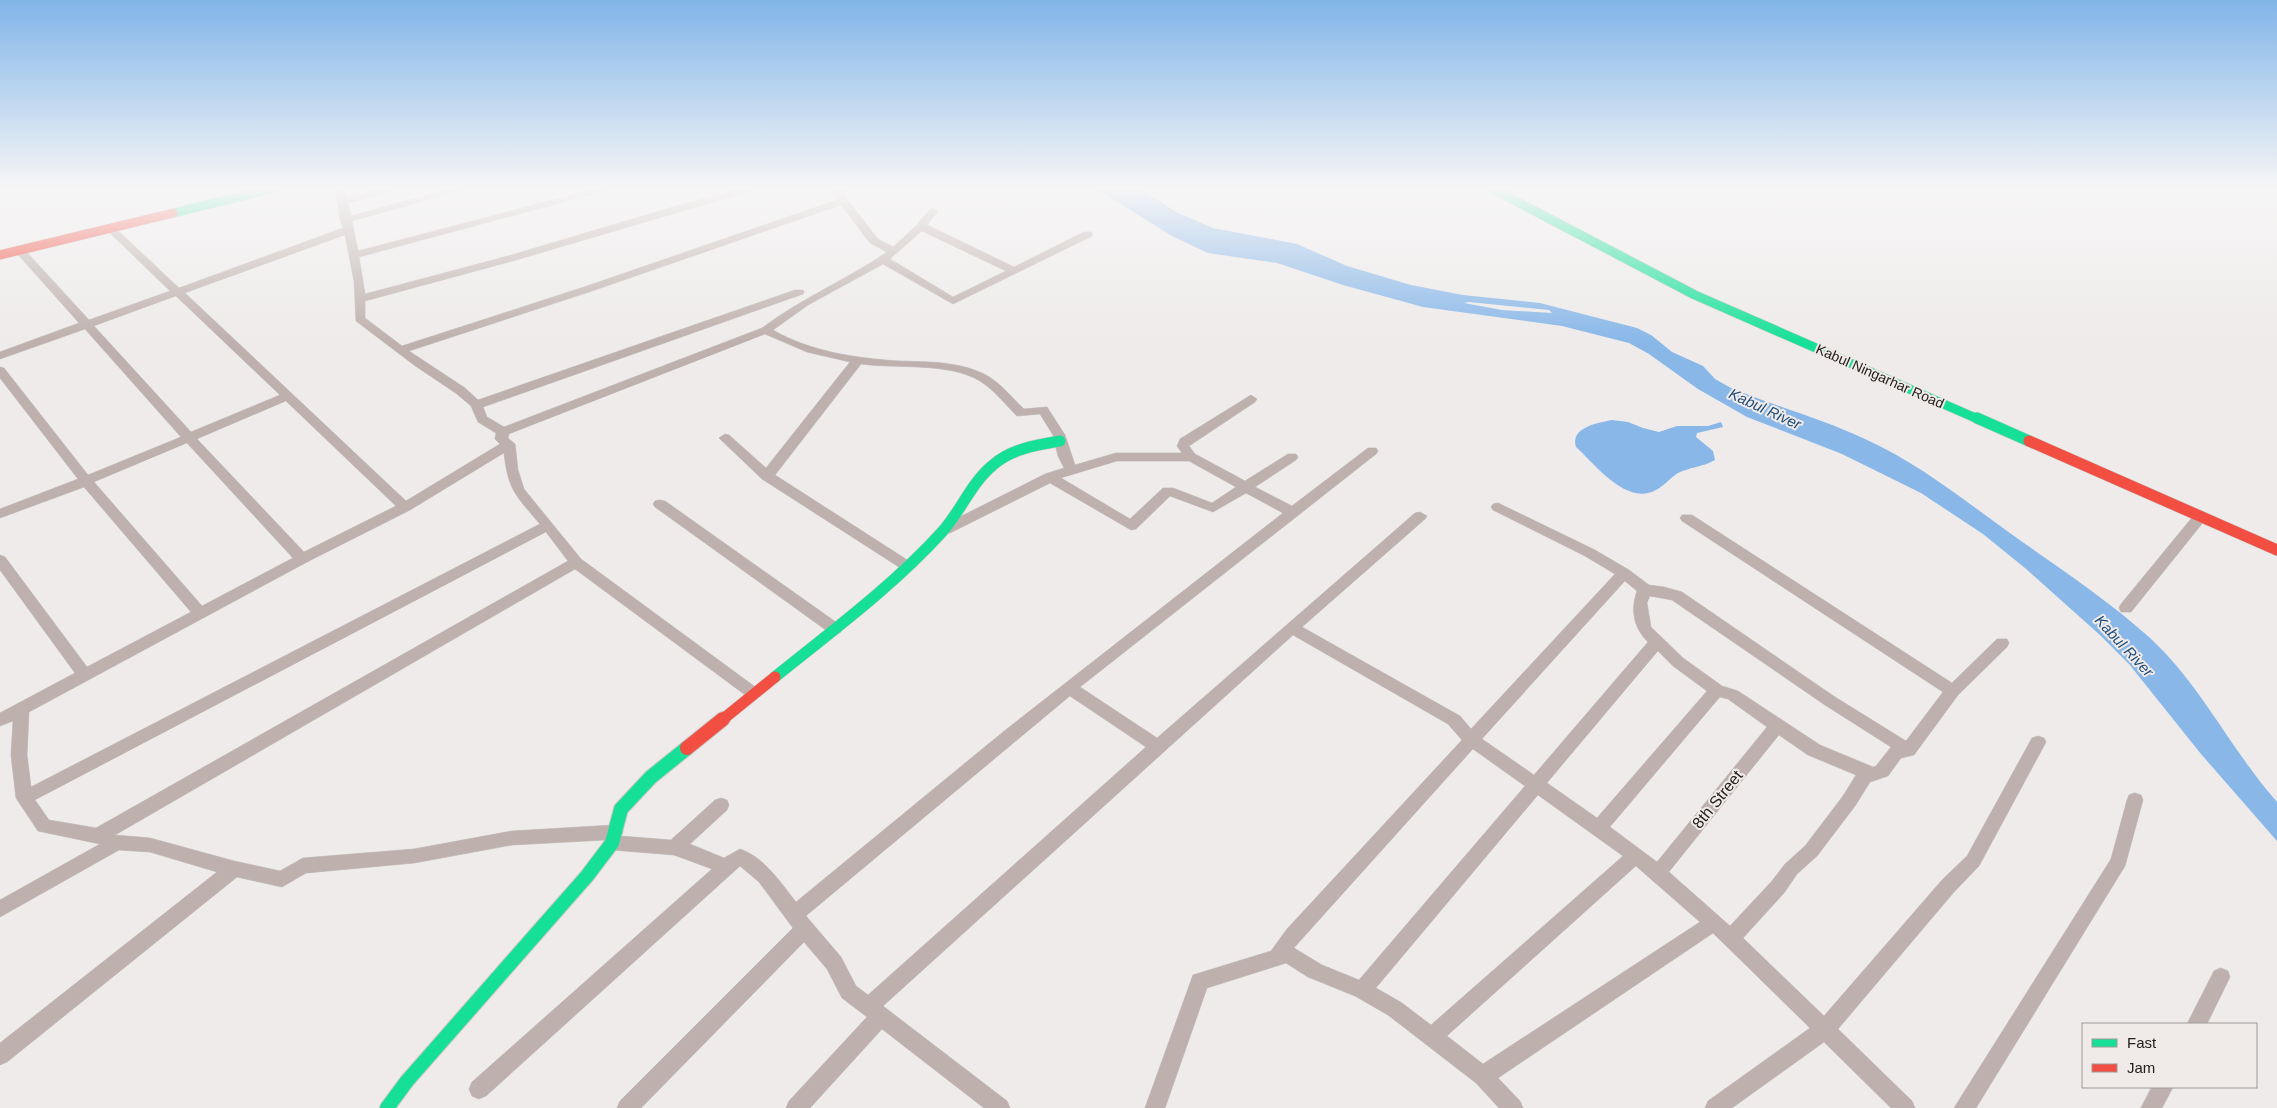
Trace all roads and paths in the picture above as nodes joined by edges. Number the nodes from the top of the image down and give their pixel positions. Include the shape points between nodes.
1 (38, 239) edge
2 (66, 239) edge
3 (121, 239) edge
4 (311, 239) edge
5 (350, 239) edge
6 (416, 239) edge
7 (576, 239) edge
8 (734, 239) edge
9 (872, 239) edge
10 (909, 239) edge
11 (947, 239) edge
12 (1079, 239) edge
13 (1588, 239) edge
14 (1607, 239) edge
15 (0, 248) edge
16 (19, 250) junction
17 (894, 252) junction
18 (0, 255) edge
19 (354, 255) junction
20 (884, 260) junction
21 (1015, 271) junction
22 (177, 292) junction
23 (799, 292) dead end
24 (360, 299) junction
25 (86, 324) junction
26 (766, 330) junction
27 (400, 350) junction
28 (0, 356) edge
29 (858, 360) junction
30 (0, 370) edge
31 (288, 396) junction
32 (1251, 399) dead end
33 (476, 405) junction
34 (1981, 415) junction
35 (189, 438) junction
36 (506, 438) junction
37 (725, 438) dead end
38 (1060, 441) junction
39 (1372, 451) dead end
40 (1191, 457) junction
41 (1292, 457) dead end
42 (1071, 470) junction
43 (767, 476) junction
44 (1050, 477) junction
45 (86, 481) junction
46 (1245, 487) junction
47 (660, 504) dead end
48 (405, 507) junction
49 (1498, 507) dead end
50 (2217, 511) dead end
51 (1292, 512) junction
52 (0, 514) edge
53 (1420, 516) dead end
54 (2200, 517) junction
55 (1687, 518) dead end
56 (548, 525) junction
57 (944, 530) junction
58 (2277, 550) edge
59 (302, 559) junction
60 (0, 560) edge
61 (576, 562) junction
62 (906, 566) junction
63 (1624, 573) junction
64 (1645, 590) junction
65 (2126, 608) dead end
66 (200, 613) junction
67 (1292, 628) junction
68 (836, 629) junction
69 (1657, 642) junction
70 (2002, 644) dead end
71 (84, 674) junction
72 (1070, 688) junction
73 (1717, 690) junction
74 (1953, 691) junction
75 (753, 694) junction
76 (21, 709) junction
77 (0, 720) edge
78 (1776, 726) junction
79 (1471, 740) junction
80 (2038, 742) dead end
81 (1158, 747) junction
82 (1908, 750) junction
83 (1872, 774) junction
84 (1536, 785) junction
85 (24, 798) junction
86 (2135, 800) dead end
87 (721, 805) dead end
88 (1599, 828) junction
89 (98, 836) junction
90 (613, 838) junction
91 (117, 843) junction
92 (674, 848) junction
93 (1635, 856) junction
94 (726, 867) junction
95 (234, 868) junction
96 (1658, 873) junction
97 (0, 909) edge
98 (800, 922) junction
99 (1713, 923) junction
100 (1731, 938) junction
101 (1278, 956) junction
102 (2220, 977) dead end
103 (1362, 990) junction
104 (875, 1011) junction
105 (2197, 1023) edge
106 (1824, 1030) junction
107 (1432, 1037) junction
108 (0, 1055) edge
109 (1483, 1076) junction
110 (2162, 1088) edge
111 (479, 1090) dead end
112 (387, 1108) edge
113 (628, 1108) edge
114 (796, 1108) edge
115 (1000, 1108) edge
116 (1154, 1108) edge
117 (1513, 1108) edge
118 (1715, 1108) edge
119 (1905, 1108) edge
120 (1964, 1108) edge
121 (2151, 1108) edge

1 - 15 main road
2 - 16 main road
3 - 22 street
4 - 22 street
5 - 19 street
6 - 19 street
7 - 24 street
8 - 27 street
9 - 17 street
10 - 17 street
11 - 21 street
12 - 21 street
13 - 34 main road, Kabul Ningarhar Road via 1695,295
14 - 34 main road, Kabul Ningarhar Road
16 - 18 main road
16 - 25 street
17 - 20 street
19 - 24 street
20 - 21 street via 953,301
20 - 26 street via 854,279 802,304
22 - 25 street
22 - 31 street
23 - 33 street
24 - 27 street via 360,318
25 - 28 street
25 - 35 street
26 - 29 street via 780,340
26 - 36 street
27 - 33 street
29 - 38 street via 935,364 982,377 1021,413 1043,410
29 - 43 street
30 - 45 street
31 - 35 street
31 - 48 street
32 - 40 street via 1184,442 1183,446
33 - 36 street via 482,419
34 - 50 main road, Kabul Ningarhar Road
34 - 54 main road, Kabul Ningarhar Road
35 - 45 street
35 - 59 street
36 - 48 street
36 - 56 street via 518,490
37 - 43 street
38 - 42 street
38 - 57 main road via 1028,446 1001,458 986,472
39 - 51 street
40 - 42 street via 1116,457
40 - 46 street
41 - 46 street
42 - 44 street
43 - 62 street
44 - 46 street via 1131,526 1168,491 1213,508
44 - 57 street
45 - 52 street
45 - 66 street
46 - 51 street
47 - 68 street
48 - 59 street
49 - 63 street
51 - 72 street
53 - 67 street
54 - 58 main road, Kabul Ningarhar Road
54 - 65 street
55 - 74 street
56 - 61 street
56 - 85 street
57 - 62 main road
59 - 66 street
60 - 71 street
61 - 75 street
61 - 89 street
62 - 68 main road
63 - 64 street
63 - 79 street
64 - 69 street via 1640,603 1644,629
64 - 82 street via 1677,596
66 - 71 street
67 - 79 street via 1454,720
67 - 81 street
68 - 75 main road
69 - 73 street
69 - 84 street
70 - 74 street
71 - 76 street
72 - 81 street
72 - 98 street
73 - 78 street via 1733,695
73 - 88 street
74 - 82 street
75 - 90 main road via 651,777 621,809
76 - 77 street
76 - 85 street via 19,755
78 - 83 street via 1814,750
78 - 96 street, 8th Street
79 - 84 street
79 - 101 street via 1293,935
80 - 106 street via 1973,861
81 - 104 street
82 - 83 street via 1896,752 1882,772
83 - 100 street via 1864,777 1811,851 1791,869
84 - 88 street
84 - 103 street
85 - 89 street via 44,826
86 - 120 street via 2119,861
87 - 92 street
88 - 93 street
89 - 91 street
90 - 92 street
90 - 95 street via 512,838 414,856 303,866 282,879
90 - 112 main road via 587,876
91 - 95 street via 150,845
91 - 97 street
92 - 94 street
93 - 96 street
93 - 107 street
94 - 98 street via 740,856 765,878
94 - 111 street
95 - 108 street
96 - 99 street
98 - 104 street via 834,963 849,992
98 - 113 street
99 - 100 street
99 - 109 street
100 - 106 street
101 - 103 street via 1288,954 1314,971
101 - 116 street via 1200,981
102 - 105 street
103 - 107 street via 1395,1008
104 - 114 street
104 - 115 street
106 - 118 street
106 - 119 street
107 - 109 street
109 - 117 street
110 - 121 street

